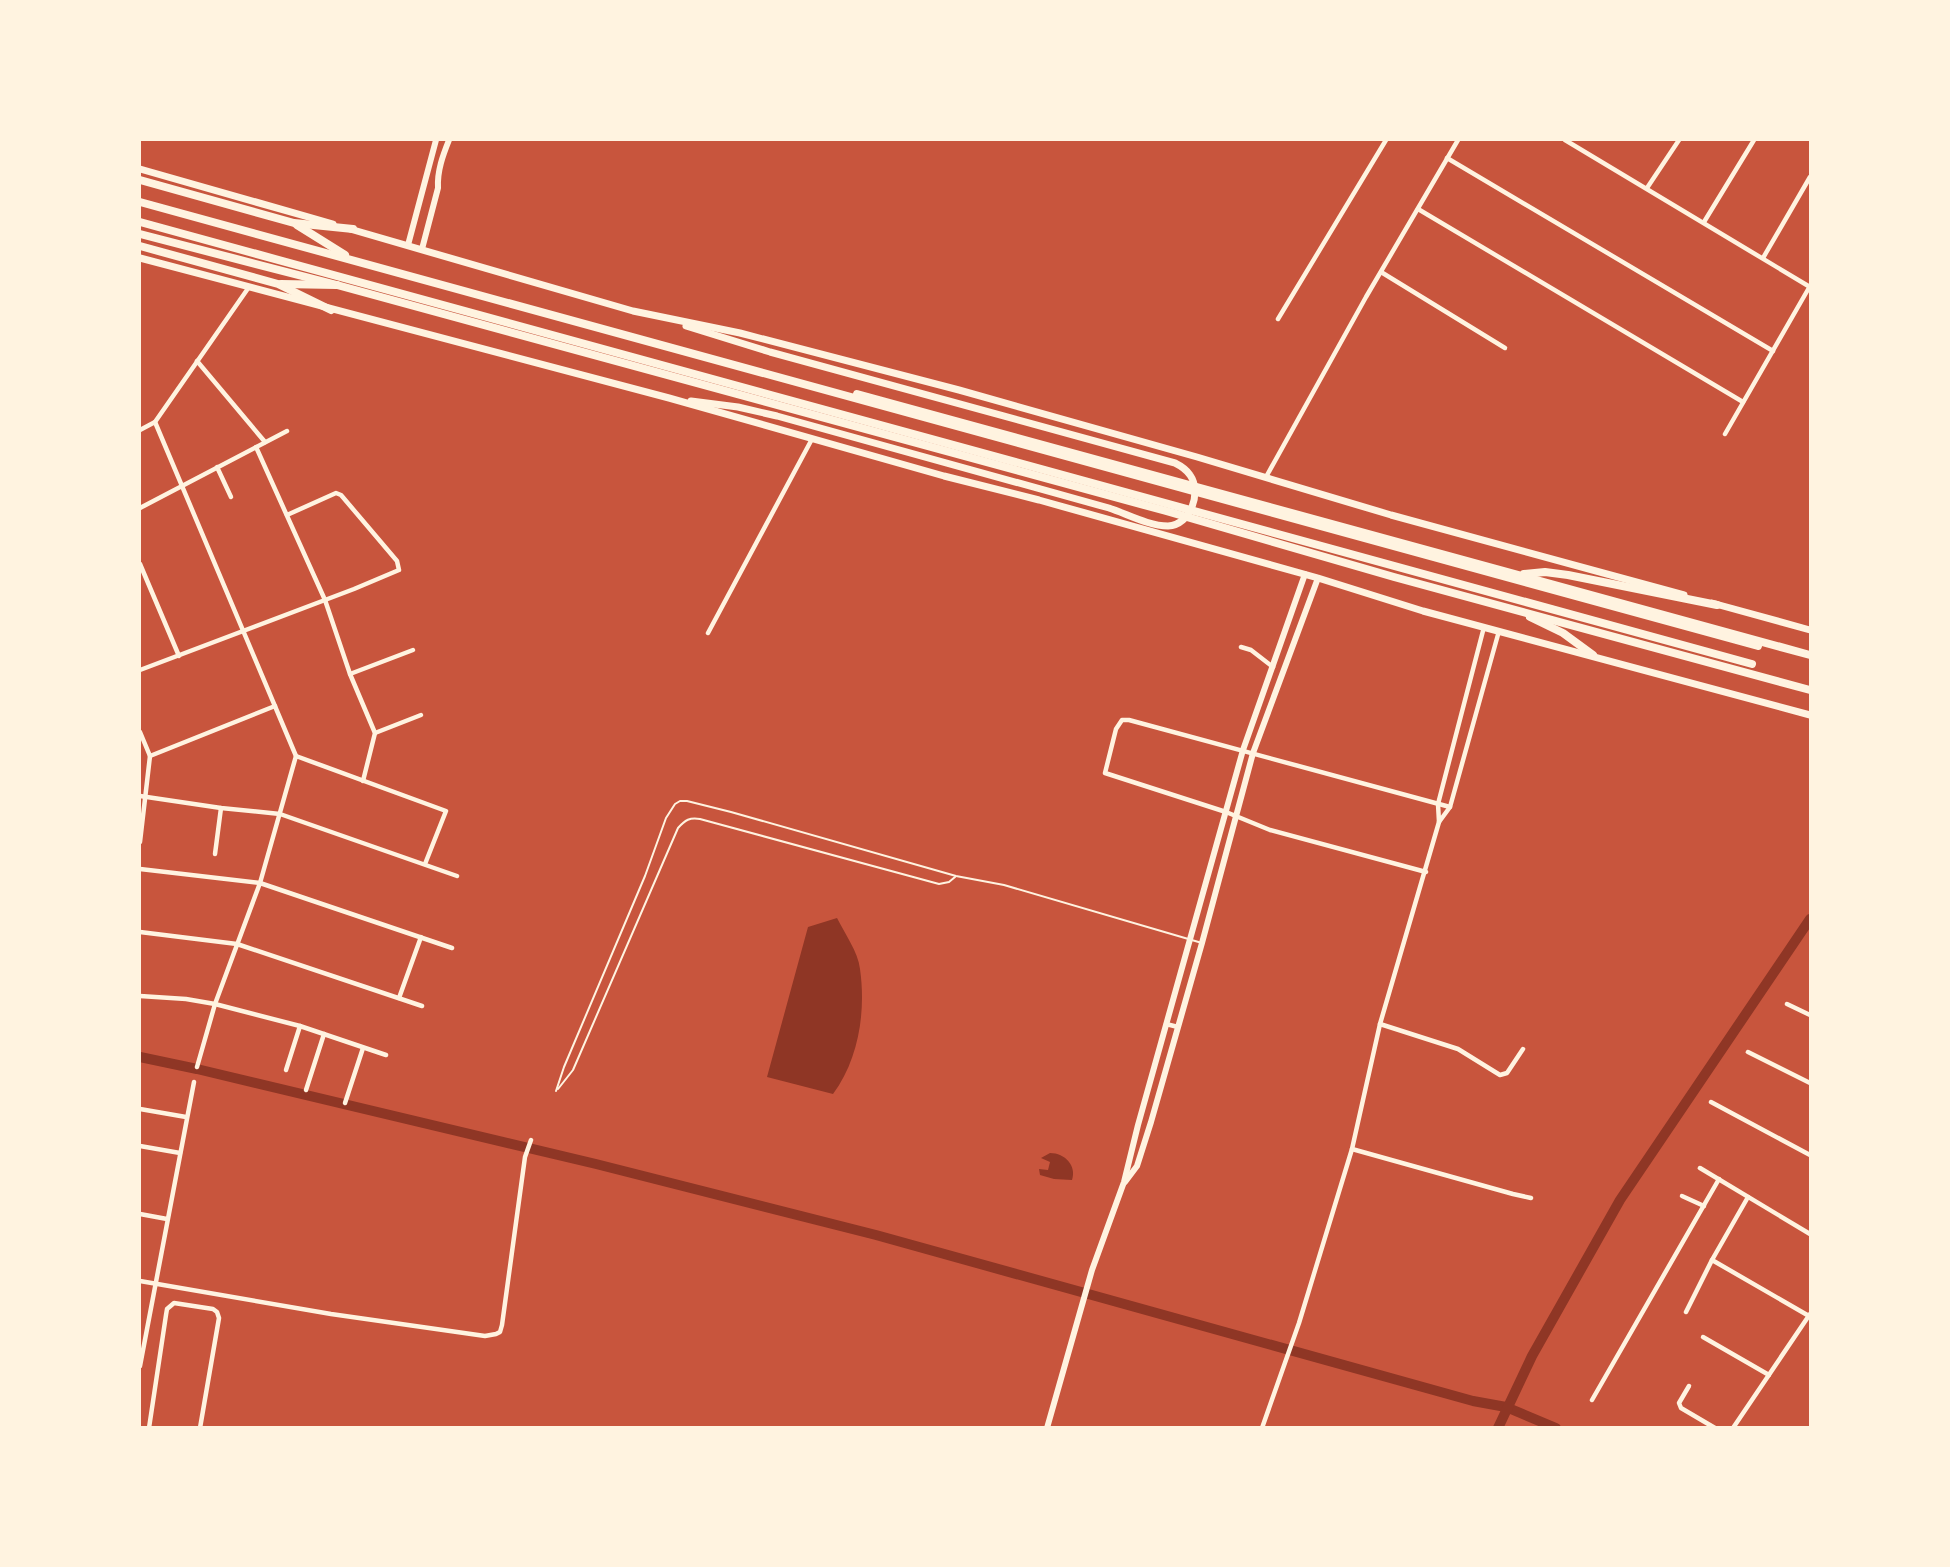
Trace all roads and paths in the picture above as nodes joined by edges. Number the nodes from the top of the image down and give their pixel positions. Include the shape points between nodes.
1 (436, 140) edge
2 (449, 140) edge
3 (1386, 140) edge
4 (1458, 140) edge
5 (1565, 140) edge
6 (1578, 140) edge
7 (1679, 140) edge
8 (1754, 140) edge
9 (1574, 144) junction
10 (1447, 158) junction
11 (140, 169) edge
12 (425, 174) junction
13 (1810, 177) edge
14 (438, 178) junction
15 (140, 180) edge
16 (1647, 188) junction
17 (140, 200) edge
18 (1418, 209) junction
19 (140, 222) edge
20 (1704, 222) junction
21 (294, 223) junction
22 (353, 229) junction
23 (140, 234) edge
24 (408, 245) junction
25 (140, 246) edge
26 (422, 249) junction
27 (345, 255) junction
28 (140, 258) edge
29 (1763, 258) junction
30 (1381, 272) junction
31 (278, 284) junction
32 (338, 285) junction
33 (1810, 286) edge
34 (249, 287) junction
35 (332, 310) junction
36 (663, 318) junction
37 (1278, 319) dead end
38 (1505, 348) dead end
39 (1773, 351) junction
40 (197, 361) junction
41 (669, 398) junction
42 (1743, 402) junction
43 (155, 422) junction
44 (140, 430) edge
45 (287, 431) dead end
46 (1725, 434) dead end
47 (812, 439) junction
48 (265, 442) junction
49 (256, 447) junction
50 (217, 467) junction
51 (1266, 477) junction
52 (183, 485) junction
53 (231, 497) dead end
54 (140, 508) edge
55 (287, 515) junction
56 (140, 564) edge
57 (1305, 574) junction
58 (1517, 574) junction
59 (1318, 578) junction
60 (325, 600) junction
61 (1717, 604) junction
62 (1514, 609) junction
63 (1484, 627) junction
64 (245, 630) junction
65 (1810, 630) edge
66 (1499, 631) junction
67 (708, 633) dead end
68 (1758, 646) dead end
69 (1241, 647) dead end
70 (413, 650) dead end
71 (1593, 655) junction
72 (1810, 655) edge
73 (179, 656) junction
74 (1752, 664) dead end
75 (1272, 667) junction
76 (140, 670) edge
77 (350, 674) junction
78 (1810, 690) edge
79 (275, 706) junction
80 (421, 715) dead end
81 (1810, 715) edge
82 (140, 732) edge
83 (375, 733) junction
84 (1243, 750) junction
85 (1253, 753) junction
86 (150, 756) junction
87 (296, 756) junction
88 (363, 781) junction
89 (142, 796) edge
90 (1438, 804) junction
91 (1450, 807) junction
92 (221, 808) junction
93 (1226, 812) junction
94 (280, 814) junction
95 (1237, 817) junction
96 (1439, 822) junction
97 (140, 842) edge
98 (215, 854) dead end
99 (424, 864) junction
100 (140, 869) edge
101 (1426, 872) junction
102 (458, 876) dead end
103 (956, 876) junction
104 (260, 883) junction
105 (140, 932) edge
106 (421, 937) junction
107 (1191, 939) junction
108 (1202, 943) junction
109 (237, 944) junction
110 (452, 948) dead end
111 (140, 996) edge
112 (399, 998) junction
113 (215, 1004) junction
114 (1787, 1004) dead end
115 (422, 1006) dead end
116 (1810, 1015) edge
117 (1166, 1024) junction
118 (1380, 1024) junction
119 (300, 1026) junction
120 (1178, 1027) junction
121 (324, 1034) junction
122 (363, 1048) junction
123 (1523, 1049) dead end
124 (1748, 1052) dead end
125 (387, 1055) dead end
126 (197, 1067) dead end
127 (286, 1070) dead end
128 (194, 1082) dead end
129 (1810, 1083) edge
130 (306, 1090) dead end
131 (345, 1102) dead end
132 (1711, 1102) dead end
133 (140, 1109) edge
134 (186, 1117) junction
135 (531, 1140) dead end
136 (140, 1146) edge
137 (1352, 1149) junction
138 (180, 1153) junction
139 (1810, 1155) edge
140 (1700, 1168) dead end
141 (1719, 1179) junction
142 (1124, 1182) junction
143 (1682, 1196) dead end
144 (1748, 1197) junction
145 (1531, 1198) dead end
146 (1704, 1206) junction
147 (140, 1214) edge
148 (167, 1219) junction
149 (1810, 1234) edge
150 (1712, 1260) junction
151 (140, 1281) edge
152 (154, 1284) junction
153 (1686, 1312) dead end
154 (1810, 1315) edge
155 (1703, 1336) dead end
156 (140, 1366) edge
157 (1769, 1375) junction
158 (1689, 1386) dead end
159 (1592, 1400) dead end
160 (149, 1428) edge
161 (200, 1428) edge
162 (1047, 1428) edge
163 (1262, 1428) edge
164 (1715, 1428) edge
165 (1733, 1428) edge

1 - 12 street
2 - 14 street
3 - 37 street
4 - 10 street
5 - 9 street
6 - 9 street
7 - 16 street
8 - 20 street
9 - 16 street
10 - 18 street
10 - 39 street
11 - 22 main road
12 - 14 street
12 - 24 street
13 - 29 street
14 - 26 street
15 - 21 highway
16 - 20 street
17 - 27 highway
17 - 68 highway
18 - 30 street
18 - 42 street
19 - 74 highway
20 - 29 street
21 - 22 highway
21 - 27 highway
22 - 24 main road
23 - 32 highway
24 - 26 main road
25 - 31 highway
26 - 36 main road
27 - 58 highway
28 - 34 main road
29 - 33 street
30 - 38 street
30 - 51 street
31 - 32 highway
31 - 35 highway
32 - 62 highway
33 - 39 street
34 - 35 main road
34 - 40 street
35 - 41 main road
36 - 41 main road via 1175,464 1191,476 1195,492 1192,508 1176,524 1156,524 738,407
36 - 51 main road via 854,362
39 - 42 street
40 - 43 street
40 - 48 street
41 - 47 main road
42 - 46 street
43 - 44 street
43 - 52 street
45 - 48 street
47 - 57 main road
47 - 67 street
48 - 49 street
49 - 50 street
49 - 55 street
50 - 52 street
50 - 53 street
51 - 61 main road
52 - 54 street
52 - 64 street
55 - 60 street
55 - 60 street via 336,493 341,495 399,564 396,572
56 - 73 street
57 - 59 main road
57 - 75 street
58 - 61 highway via 1568,575
58 - 72 highway
59 - 63 main road
59 - 85 street
60 - 64 street
60 - 77 street
61 - 65 main road
62 - 71 highway via 1563,633
62 - 78 highway
63 - 66 main road
63 - 90 street
64 - 73 street
64 - 79 street
66 - 71 main road
66 - 91 street
69 - 75 street
70 - 77 street
71 - 81 main road
73 - 76 street
75 - 84 street
77 - 83 street
79 - 86 street
79 - 87 street
80 - 83 street
82 - 86 street
83 - 88 street
84 - 85 street
84 - 93 street
84 - 93 street via 1129,720 1122,720 1116,729 1105,773
85 - 90 street
85 - 95 street
86 - 89 street
87 - 88 street
87 - 94 street
88 - 99 street via 446,811
89 - 92 street
89 - 97 street
90 - 91 street
90 - 96 street
91 - 96 street
92 - 94 street
92 - 98 street
93 - 95 street
93 - 107 street
94 - 99 street
94 - 104 street
95 - 101 street via 1270,830
95 - 108 street
96 - 101 street
99 - 102 street
100 - 104 street
101 - 118 street
103 - 103 lane via 939,884 700,819 686,820 678,828 573,1070 556,1091 666,818 680,801
103 - 107 lane via 1004,885
104 - 106 street
104 - 109 street
105 - 109 street
106 - 110 street
106 - 112 street
107 - 108 lane
107 - 117 street
108 - 120 street
109 - 112 street
109 - 113 street
111 - 113 street
112 - 115 street
113 - 119 street
113 - 126 street
114 - 116 street
117 - 120 street
117 - 142 street
118 - 123 street via 1458,1049 1500,1075 1506,1073
118 - 137 street
119 - 121 street
119 - 127 street
120 - 142 street via 1137,1166
121 - 122 street
121 - 130 street
122 - 125 street
122 - 131 street
124 - 129 street
128 - 134 street
132 - 139 street
133 - 134 street
134 - 138 street
135 - 152 street via 525,1157 501,1332 496,1334 437,1329
136 - 138 street
137 - 145 street
137 - 163 street
138 - 148 street
140 - 141 street
141 - 144 street
141 - 146 street
142 - 162 street via 1092,1270
143 - 146 street
144 - 149 street
144 - 150 street
146 - 159 street
147 - 148 street
148 - 152 street
150 - 153 street
150 - 154 street
151 - 152 street
152 - 156 street
154 - 157 street
155 - 157 street
157 - 165 street
158 - 164 street via 1679,1404 1681,1408
160 - 161 street via 165,1315 174,1303 213,1309 219,1318

